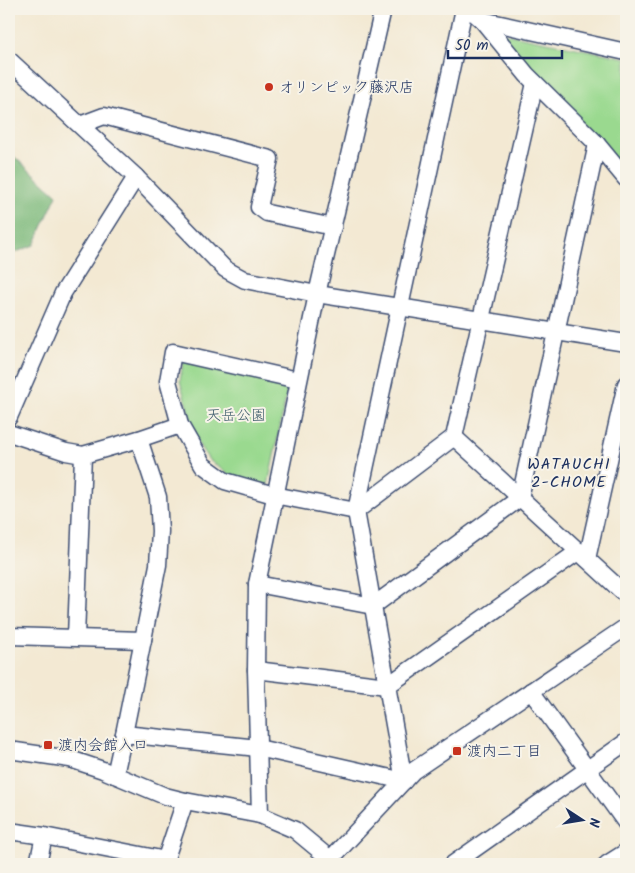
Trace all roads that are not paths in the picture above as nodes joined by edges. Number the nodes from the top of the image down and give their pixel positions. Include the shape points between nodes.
1 (383, 9) edge
2 (464, 9) edge
3 (470, 9) edge
4 (482, 20) junction
5 (626, 52) edge
6 (9, 60) edge
7 (535, 83) junction
8 (80, 125) junction
9 (597, 144) junction
10 (136, 177) junction
11 (626, 179) edge
12 (333, 227) junction
13 (317, 294) junction
14 (401, 308) junction
15 (481, 320) junction
16 (556, 331) junction
17 (626, 343) edge
18 (298, 380) junction
19 (626, 384) edge
20 (9, 417) edge
21 (180, 424) junction
22 (9, 433) edge
23 (454, 437) junction
24 (139, 439) junction
25 (84, 456) junction
26 (274, 494) junction
27 (520, 498) junction
28 (356, 511) junction
29 (583, 555) junction
30 (257, 584) junction
31 (626, 595) edge
32 (373, 606) junction
33 (626, 627) edge
34 (9, 636) edge
35 (76, 637) junction
36 (143, 640) junction
37 (256, 670) junction
38 (387, 686) junction
39 (531, 691) junction
40 (124, 734) junction
41 (626, 742) edge
42 (258, 748) junction
43 (9, 750) edge
44 (586, 770) junction
45 (115, 775) junction
46 (404, 781) junction
47 (185, 801) junction
48 (260, 816) junction
49 (626, 824) edge
50 (9, 831) edge
51 (44, 836) junction
52 (626, 852) edge
53 (165, 862) edge
54 (331, 862) edge
55 (38, 864) edge
56 (453, 864) edge
57 (607, 864) edge

1 - 12 street
2 - 14 street
3 - 4 street
4 - 5 street
4 - 7 street
6 - 8 street
7 - 9 street
7 - 15 street
8 - 10 street
8 - 12 street via 104,116 270,160 258,207 268,213
9 - 11 street
9 - 16 street
10 - 13 street via 225,269 245,280
10 - 20 street via 63,293
12 - 13 street
13 - 14 street
13 - 18 street
14 - 15 street
14 - 28 street
15 - 16 street
15 - 23 street
16 - 17 street
16 - 27 street
18 - 21 street via 173,352 168,381
18 - 26 street
19 - 29 street
21 - 24 street
21 - 26 street via 203,465 226,481
22 - 25 street
23 - 27 street
23 - 28 street
24 - 25 street
24 - 36 street via 158,497 160,531 158,565
25 - 35 street
26 - 28 street
26 - 30 street
27 - 29 street
27 - 32 street
28 - 32 street
29 - 31 street
29 - 38 street
30 - 32 street
30 - 37 street
32 - 38 street
33 - 39 street
34 - 35 street
35 - 36 street
36 - 40 street
37 - 38 street
37 - 42 street
38 - 46 street
39 - 44 street
39 - 46 street via 413,771
40 - 42 street
40 - 45 street
41 - 44 street
42 - 46 street
42 - 48 street
43 - 45 street via 70,759
44 - 49 street
44 - 56 street
45 - 47 street
46 - 54 street
47 - 48 street
47 - 53 street
48 - 54 street via 295,830
50 - 51 street
51 - 53 street
51 - 55 street
52 - 57 street

